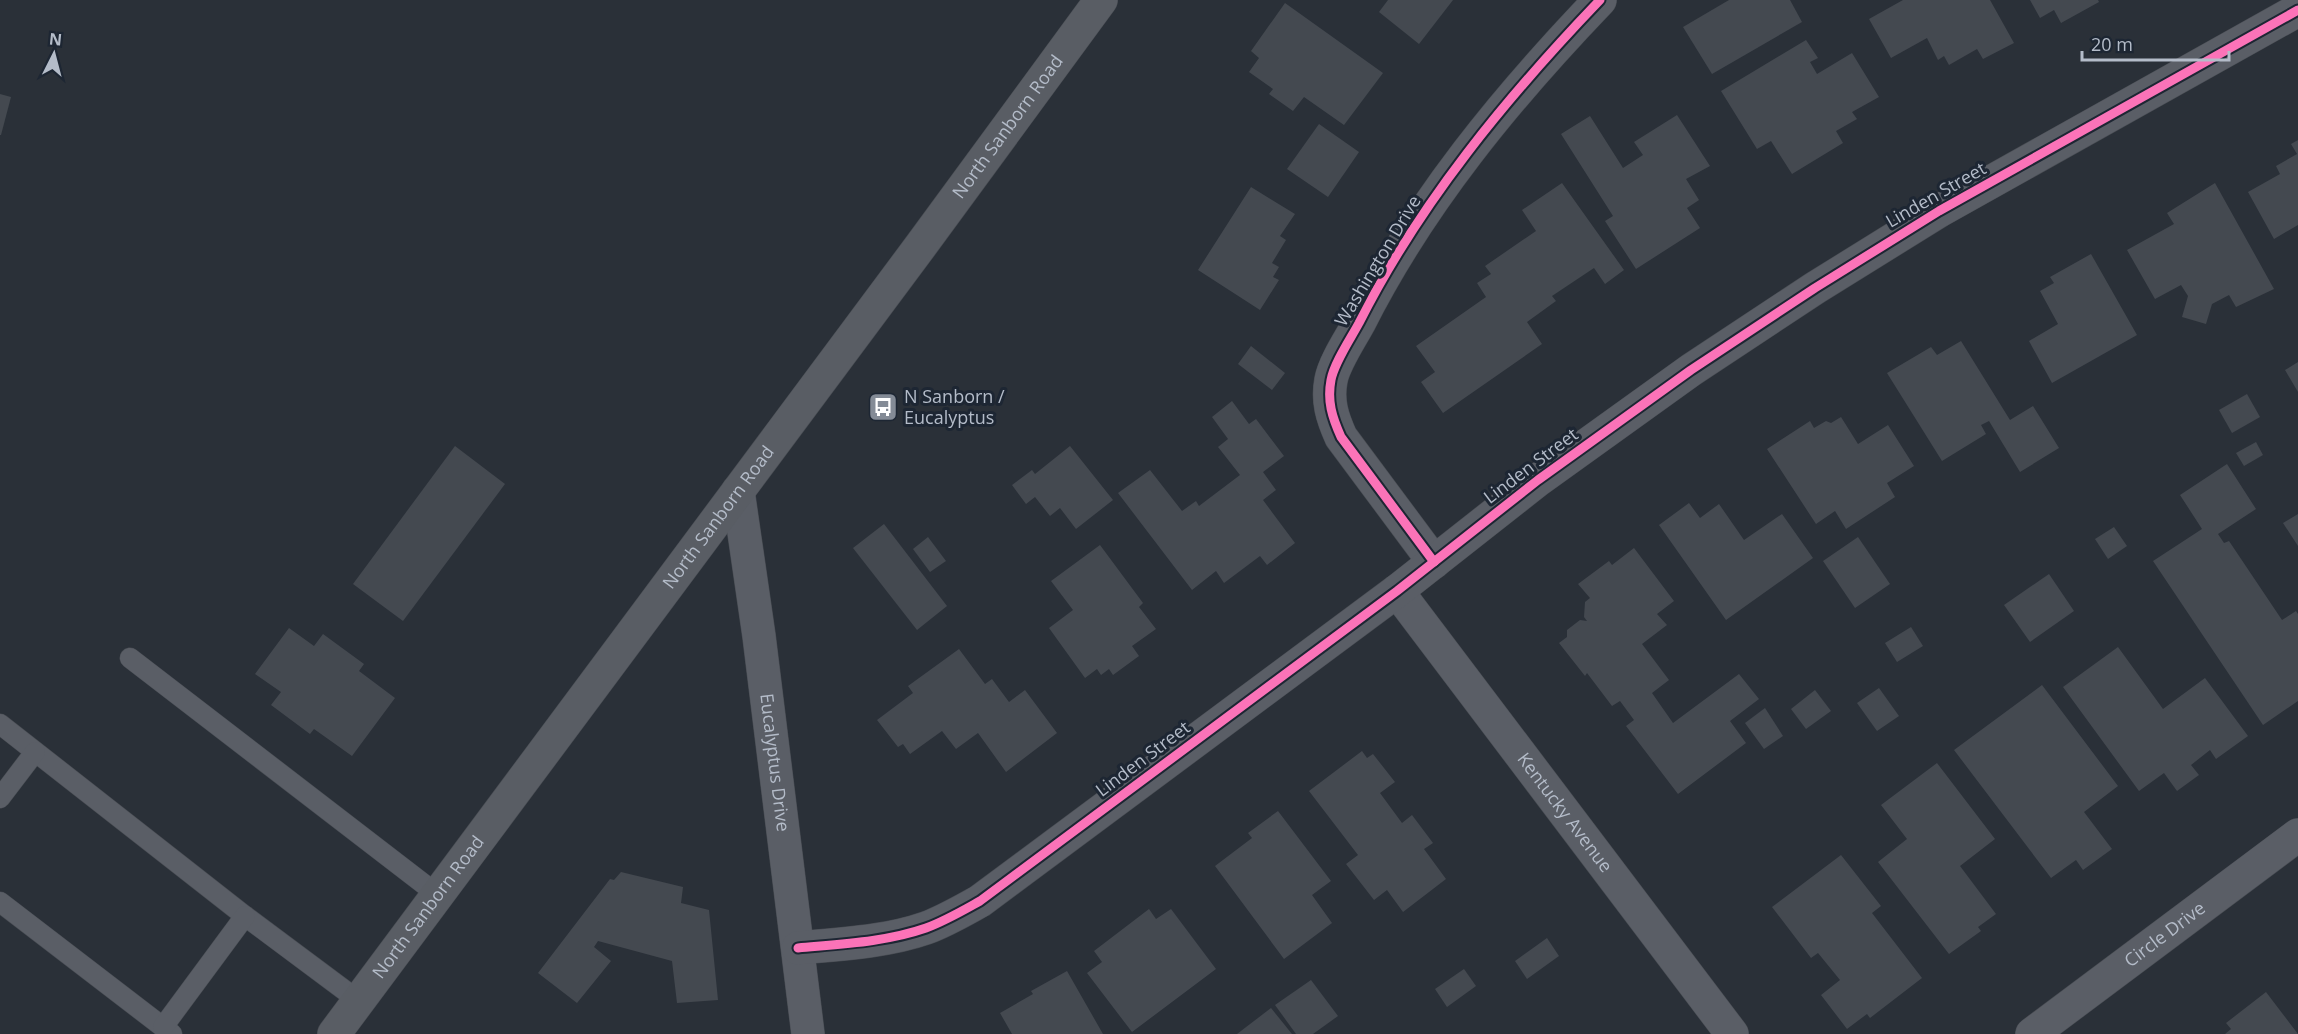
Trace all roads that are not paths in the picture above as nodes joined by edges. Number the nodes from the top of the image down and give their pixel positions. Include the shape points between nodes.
1 (1101, 0) edge
2 (1600, 0) edge
3 (2298, 10) edge
4 (738, 491) junction
5 (1434, 562) junction
6 (1397, 591) junction
7 (130, 658) dead end
8 (0, 724) edge
9 (35, 752) junction
10 (0, 798) edge
11 (2298, 835) edge
12 (438, 895) junction
13 (0, 902) edge
14 (245, 916) junction
15 (798, 948) junction
16 (359, 1001) junction
17 (167, 1031) edge
18 (334, 1034) edge
19 (808, 1034) edge
20 (1732, 1034) edge
21 (2032, 1034) edge

1 - 4 main road, North Sanborn Road
2 - 5 street, Washington Drive via 1542,60 1453,171 1369,303 1331,377 1332,417 1341,437
3 - 5 street, Linden Street via 1939,211 1815,288 1663,390 1538,480
4 - 12 main road, North Sanborn Road
4 - 15 street, Eucalyptus Drive
5 - 6 street, Linden Street
6 - 15 street, Linden Street via 980,901 924,928 865,942
6 - 20 street, Kentucky Avenue
7 - 12 lane
8 - 9 lane
9 - 10 lane
9 - 14 lane
11 - 21 street, Circle Drive
12 - 16 main road, North Sanborn Road
13 - 17 lane
14 - 16 lane
14 - 17 lane
15 - 19 street, Eucalyptus Drive
16 - 18 main road, North Sanborn Road

